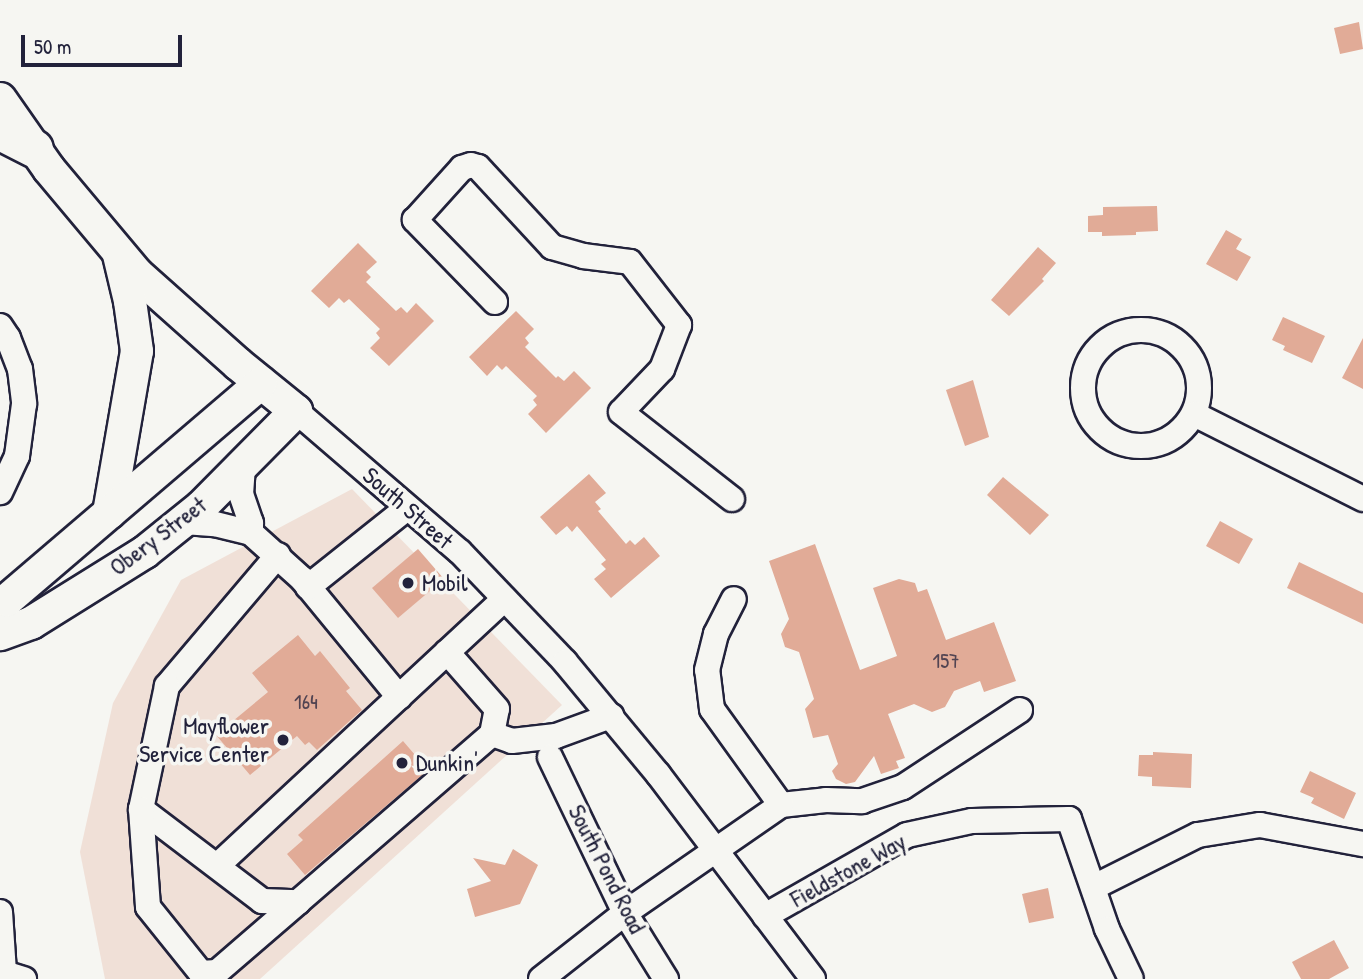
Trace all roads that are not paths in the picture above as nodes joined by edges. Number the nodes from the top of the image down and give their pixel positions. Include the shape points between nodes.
1 (0, 99) edge
2 (0, 131) edge
3 (33, 148) junction
4 (118, 253) junction
5 (495, 302) dead end
6 (0, 326) edge
7 (261, 383) junction
8 (296, 411) junction
9 (1194, 414) junction
10 (243, 466) junction
11 (0, 492) edge
12 (732, 499) dead end
13 (1363, 499) edge
14 (407, 509) junction
15 (109, 513) junction
16 (184, 522) junction
17 (251, 533) junction
18 (278, 555) junction
19 (305, 583) junction
20 (504, 599) junction
21 (734, 599) dead end
22 (0, 610) edge
23 (0, 634) edge
24 (447, 652) junction
25 (399, 697) junction
26 (1020, 710) dead end
27 (611, 716) junction
28 (492, 733) junction
29 (550, 757) dead end
30 (781, 805) junction
31 (141, 809) junction
32 (1363, 844) edge
33 (716, 851) junction
34 (218, 865) junction
35 (1094, 887) junction
36 (298, 902) junction
37 (0, 912) edge
38 (625, 913) junction
39 (765, 916) junction
40 (24, 979) edge
41 (541, 979) edge
42 (666, 979) edge
43 (813, 979) edge
44 (1130, 979) edge

1 - 3 main road, South Street
2 - 3 highway
3 - 4 main road, South Street
4 - 7 main road, South Street
4 - 15 main road via 137,351
5 - 12 street via 415,220 462,168 471,165 478,167 552,247 583,257 630,262 638,272 679,325 662,369 621,412
6 - 11 street via 20,369 24,404 17,456
7 - 8 main road, South Street
7 - 15 main road, Obery Street
8 - 10 main road, Obery Street
8 - 14 street, South Street
9 - 9 street via 1199,396 1196,368 1181,344 1164,333 1126,331 1094,352 1085,369 1084,398 1095,424 1128,445 1166,441
9 - 13 street
10 - 16 main road, Obery Street
10 - 17 street via 241,494
14 - 19 street
14 - 20 street, South Street via 460,552
15 - 22 main road, Obery Street
16 - 17 street
16 - 23 main road, Obery Street via 145,552 31,623
17 - 18 street
18 - 19 street
18 - 31 street via 167,686
19 - 25 street
20 - 24 street
20 - 27 street, South Street
21 - 30 street via 716,634 707,670 712,709
24 - 25 street
24 - 28 street via 497,709
25 - 34 street
26 - 30 street via 903,787 862,801
27 - 28 street via 556,736 512,741
27 - 33 street, South Street
28 - 36 street
29 - 38 street, South Pond Road
30 - 33 street
31 - 34 street
31 - 36 street via 148,908 201,973 217,972
32 - 35 street via 1261,825 1210,833 1167,848
33 - 38 street
33 - 39 street, South Street
34 - 36 street via 262,901
35 - 39 street, Fieldstone Way via 1069,819 972,821 907,835
35 - 44 street, Fieldstone Way
37 - 40 street via 4,973
38 - 41 street
38 - 42 street, South Pond Road
39 - 43 street, South Street

